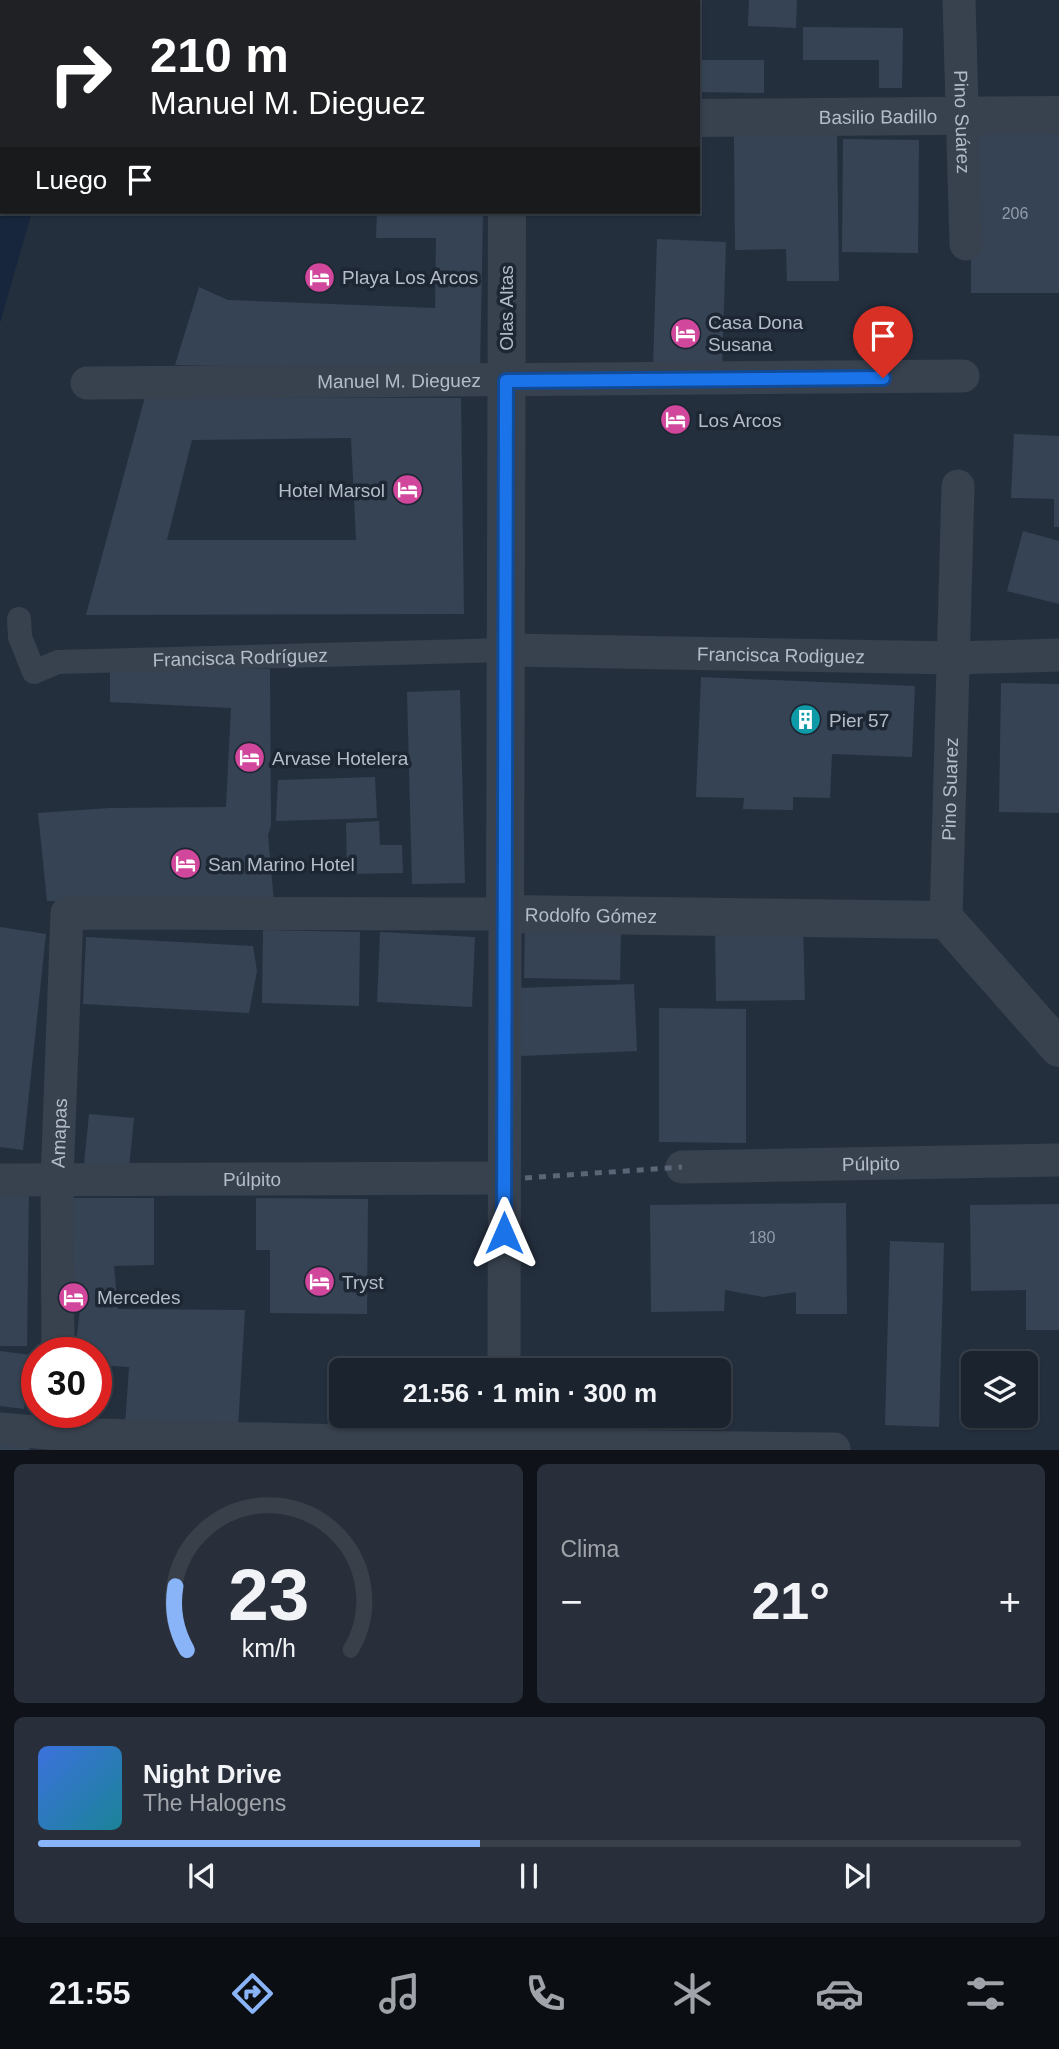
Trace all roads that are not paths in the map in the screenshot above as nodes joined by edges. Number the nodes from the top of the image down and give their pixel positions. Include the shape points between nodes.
1 (958, 0) edge
2 (1059, 115) edge
3 (963, 116) junction
4 (700, 118) edge
5 (507, 214) edge
6 (966, 244) dead end
7 (963, 376) dead end
8 (506, 381) junction
9 (87, 383) dead end
10 (958, 486) dead end
11 (19, 619) dead end
12 (505, 650) junction
13 (1059, 655) edge
14 (953, 658) junction
15 (67, 913) joint
16 (505, 914) junction
17 (946, 920) junction
18 (1059, 1048) edge
19 (1059, 1160) edge
20 (682, 1167) dead end
21 (504, 1178) junction
22 (0, 1180) edge
23 (57, 1181) junction
24 (58, 1337) edge
25 (504, 1358) edge
26 (0, 1429) edge
27 (504, 1431) edge
28 (57, 1432) edge
29 (834, 1449) edge

1 - 3 street, Pino Suárez
2 - 3 street, Basilio Badillo
3 - 4 street, Basilio Badillo
3 - 6 street, Pino Suárez
5 - 8 street, Olas Altas
7 - 8 street, Manuel M. Dieguez
8 - 9 street, Manuel M. Dieguez
8 - 12 street, Olas Altas
10 - 14 street, Pino Suarez
11 - 12 street, Francisca Rodríguez via 20,637 34,672 58,662
12 - 14 street, Francisca Rodiguez
12 - 16 street, Olas Altas
13 - 14 street, Francisca Rodiguez
14 - 17 street, Pino Suarez
15 - 16 street, Rodolfo Gómez
15 - 23 street, Amapas
16 - 17 street, Rodolfo Gómez
16 - 21 street, Olas Altas
17 - 18 street
19 - 20 street, Púlpito
21 - 23 street, Púlpito
21 - 25 street, Olas Altas
22 - 23 street, Púlpito
23 - 24 street, Amapas
26 - 28 street
27 - 28 street
27 - 29 street

